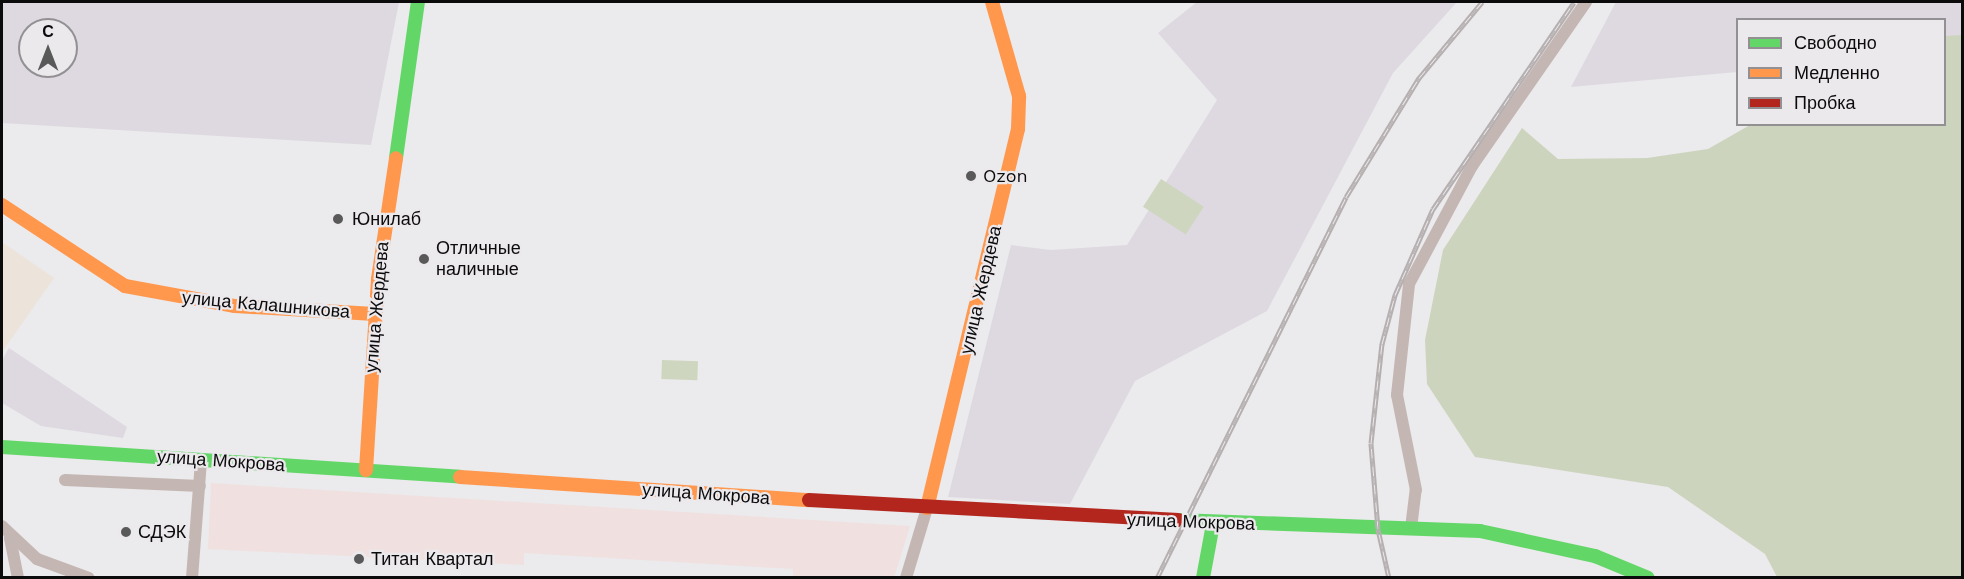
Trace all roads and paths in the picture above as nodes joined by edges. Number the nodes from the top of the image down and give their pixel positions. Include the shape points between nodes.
1 (418, 2) edge
2 (992, 2) edge
3 (1586, 2) edge
4 (2, 206) edge
5 (375, 314) junction
6 (2, 447) edge
7 (201, 460) junction
8 (366, 470) junction
9 (65, 480) dead end
10 (200, 486) junction
11 (927, 508) junction
12 (1213, 524) junction
13 (2, 526) edge
14 (1411, 528) junction
15 (10, 537) junction
16 (18, 578) edge
17 (88, 578) edge
18 (192, 578) edge
19 (906, 578) edge
20 (1203, 578) edge
21 (1648, 578) edge

1 - 5 main road, улица Жердева
2 - 11 main road, улица Жердева via 1018,96 1018,129
3 - 14 street via 1472,166 1409,284 1397,395 1416,490
4 - 5 main road, улица Калашникова via 125,286 235,306
5 - 8 main road, улица Жердева
6 - 7 main road, улица Мокрова
7 - 8 main road, улица Мокрова
7 - 10 street
8 - 11 main road, улица Мокрова
9 - 10 street
10 - 18 street
11 - 12 main road, улица Мокрова
11 - 19 street, улица Жердева
12 - 14 main road, улица Мокрова
12 - 20 main road
13 - 15 street
14 - 21 main road, улица Мокрова via 1480,531 1537,543 1595,556
15 - 16 street
15 - 17 street via 37,559

